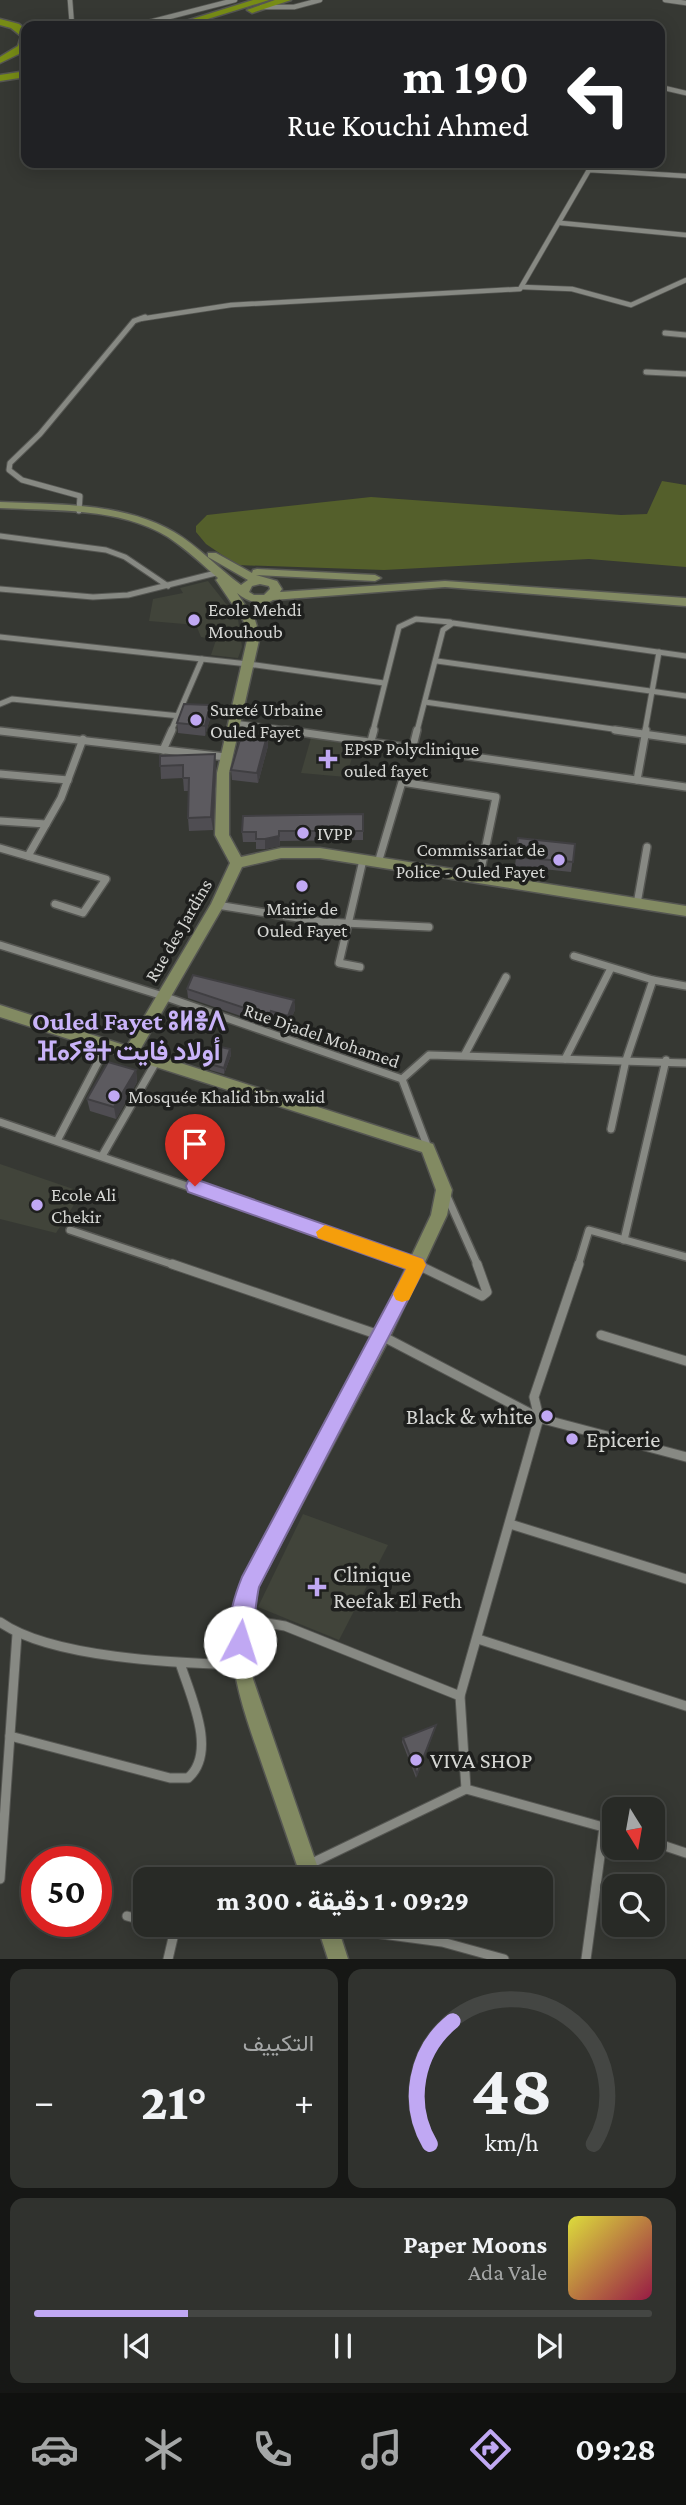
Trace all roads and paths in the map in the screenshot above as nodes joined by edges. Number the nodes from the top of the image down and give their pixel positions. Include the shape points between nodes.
1 (69, 0) edge
2 (235, 0) edge
3 (286, 0) edge
4 (320, 0) edge
5 (665, 0) edge
6 (686, 3) edge
7 (263, 4) edge
8 (0, 15) edge
9 (21, 21) edge
10 (71, 21) edge
11 (153, 21) edge
12 (205, 21) edge
13 (0, 22) edge
14 (21, 31) edge
15 (21, 49) edge
16 (0, 62) edge
17 (21, 62) edge
18 (21, 68) edge
19 (0, 71) edge
20 (21, 75) edge
21 (0, 78) edge
22 (665, 88) edge
23 (686, 93) edge
24 (686, 176) edge
25 (561, 223) junction
26 (686, 235) edge
27 (686, 280) edge
28 (522, 287) junction
29 (665, 333) dead end
30 (686, 335) edge
31 (646, 372) dead end
32 (686, 374) edge
33 (0, 503) edge
34 (79, 509) junction
35 (0, 536) edge
36 (203, 561) junction
37 (233, 569) junction
38 (216, 573) junction
39 (375, 578) junction
40 (256, 580) junction
41 (168, 586) junction
42 (0, 589) edge
43 (244, 592) junction
44 (274, 593) junction
45 (686, 594) edge
46 (686, 602) edge
47 (249, 620) junction
48 (453, 623) junction
49 (0, 637) edge
50 (659, 652) junction
51 (686, 656) edge
52 (202, 659) junction
53 (437, 662) junction
54 (248, 664) junction
55 (384, 683) junction
56 (653, 691) junction
57 (686, 696) edge
58 (425, 702) junction
59 (0, 704) edge
60 (180, 716) junction
61 (232, 723) junction
62 (0, 731) edge
63 (646, 734) junction
64 (83, 739) junction
65 (686, 740) edge
66 (372, 741) junction
67 (413, 746) junction
68 (163, 750) junction
69 (226, 757) junction
70 (0, 774) edge
71 (68, 780) junction
72 (637, 780) junction
73 (686, 787) edge
74 (0, 821) edge
75 (46, 824) junction
76 (647, 847) dead end
77 (0, 848) edge
78 (28, 856) junction
79 (363, 860) junction
80 (237, 863) junction
81 (378, 863) junction
82 (478, 879) junction
83 (55, 904) dead end
84 (636, 904) junction
85 (217, 905) junction
86 (686, 911) edge
87 (348, 922) junction
88 (429, 927) dead end
89 (0, 945) edge
90 (574, 956) dead end
91 (360, 967) dead end
92 (611, 968) junction
93 (506, 977) dead end
94 (653, 980) junction
95 (686, 986) edge
96 (163, 996) junction
97 (0, 1011) edge
98 (107, 1045) junction
99 (131, 1052) junction
100 (465, 1055) junction
101 (565, 1059) junction
102 (626, 1060) junction
103 (666, 1060) junction
104 (156, 1062) junction
105 (686, 1063) edge
106 (402, 1079) junction
107 (0, 1122) edge
108 (611, 1129) dead end
109 (57, 1141) junction
110 (428, 1148) junction
111 (102, 1156) junction
112 (444, 1190) junction
113 (70, 1230) dead end
114 (624, 1240) junction
115 (686, 1256) edge
116 (417, 1265) junction
117 (601, 1335) dead end
118 (382, 1336) junction
119 (686, 1361) edge
120 (539, 1418) junction
121 (686, 1457) edge
122 (510, 1524) junction
123 (686, 1579) edge
124 (241, 1619) junction
125 (0, 1622) edge
126 (17, 1634) junction
127 (478, 1639) junction
128 (180, 1663) junction
129 (240, 1665) junction
130 (460, 1696) junction
131 (686, 1706) edge
132 (10, 1736) junction
133 (466, 1789) junction
134 (602, 1826) edge
135 (665, 1846) edge
136 (686, 1853) edge
137 (603, 1860) edge
138 (308, 1867) edge
139 (321, 1867) edge
140 (0, 1879) edge
141 (127, 1916) dead end
142 (133, 1918) edge
143 (173, 1937) edge
144 (331, 1937) edge
145 (406, 1937) edge
146 (168, 1959) edge
147 (338, 1959) edge
148 (504, 1959) edge
149 (586, 1959) edge

1 - 10 street
2 - 11 street
3 - 7 highway
4 - 7 street via 295,7
5 - 6 street
7 - 12 highway
8 - 9 highway
13 - 14 highway
15 - 16 highway
16 - 17 highway
18 - 19 highway
20 - 21 highway
22 - 23 street
24 - 25 street via 591,169
25 - 26 street
25 - 28 street
27 - 28 street via 631,305 572,289
28 - 34 street via 231,305 134,321 40,435 10,463 9,470 22,480 80,496
29 - 30 street
31 - 32 street
33 - 34 main road
34 - 36 main road via 148,524 170,534
34 - 37 main road via 140,515 161,522
35 - 41 street via 106,550
36 - 38 main road
36 - 43 main road
37 - 39 main road
37 - 40 main road
38 - 41 street
38 - 47 main road
39 - 44 main road
39 - 45 main road via 491,578
40 - 43 main road via 247,584
40 - 44 main road via 269,581
41 - 42 street via 93,597
43 - 44 main road via 256,599
43 - 47 main road
44 - 46 main road via 446,584
44 - 47 main road
47 - 54 main road via 254,636
48 - 50 street
48 - 53 street via 443,630
48 - 55 street via 418,619 402,623
49 - 52 street
50 - 51 street
50 - 56 street
52 - 54 street
52 - 60 street
53 - 56 street
53 - 58 street
54 - 55 street
54 - 61 main road
55 - 66 street
56 - 57 street
56 - 63 street
58 - 63 street
58 - 67 street
59 - 60 street via 12,699
60 - 68 street
61 - 66 street
61 - 69 main road
62 - 64 street
63 - 65 street
63 - 72 street
64 - 68 street
64 - 71 street
66 - 67 street
67 - 72 street
68 - 69 street
69 - 80 main road via 222,835
70 - 71 street
71 - 75 street
72 - 73 street
74 - 75 street
75 - 78 street
76 - 84 street
77 - 78 street
78 - 83 street via 106,879 83,913
79 - 80 main road via 281,853
79 - 81 main road
79 - 87 street
80 - 85 main road, Rue des Jardins
81 - 82 main road
81 - 82 street via 401,782 496,797
82 - 84 main road
84 - 86 main road
85 - 87 street via 256,914
85 - 96 main road, Rue des Jardins
87 - 88 street via 380,928
87 - 91 street via 339,963
89 - 96 street, Rue Djadel Mohamed
90 - 92 street
92 - 94 street
92 - 101 street
93 - 100 street
94 - 95 street
94 - 102 street
96 - 99 main road, Rue des Jardins
96 - 106 street, Rue Djadel Mohamed
97 - 98 main road
98 - 99 main road
98 - 109 street
99 - 104 main road
100 - 101 street
100 - 106 street via 429,1055
101 - 102 street
102 - 103 street
102 - 108 street
103 - 105 street
103 - 114 street
104 - 110 main road
104 - 111 street
106 - 110 street, Rue Djadel Mohamed
107 - 109 street
109 - 111 street
110 - 112 main road
111 - 116 street
112 - 116 main road via 439,1215
112 - 116 street via 487,1292 482,1296
113 - 118 street
114 - 115 street
114 - 120 street via 589,1230 534,1397
116 - 118 main road
117 - 119 street
118 - 120 street
118 - 124 main road via 250,1584
120 - 121 street
120 - 122 street
122 - 123 street
122 - 127 street
124 - 129 main road
124 - 130 street via 285,1626
125 - 126 street
126 - 128 street via 85,1650
126 - 132 street
127 - 130 street
127 - 131 street
128 - 129 street
128 - 132 street via 204,1751 199,1768 186,1778 170,1778
129 - 138 main road
130 - 133 street
132 - 140 street
133 - 134 street
133 - 139 street
135 - 136 street
137 - 149 street
141 - 142 street
143 - 146 street
144 - 147 main road
145 - 148 street

